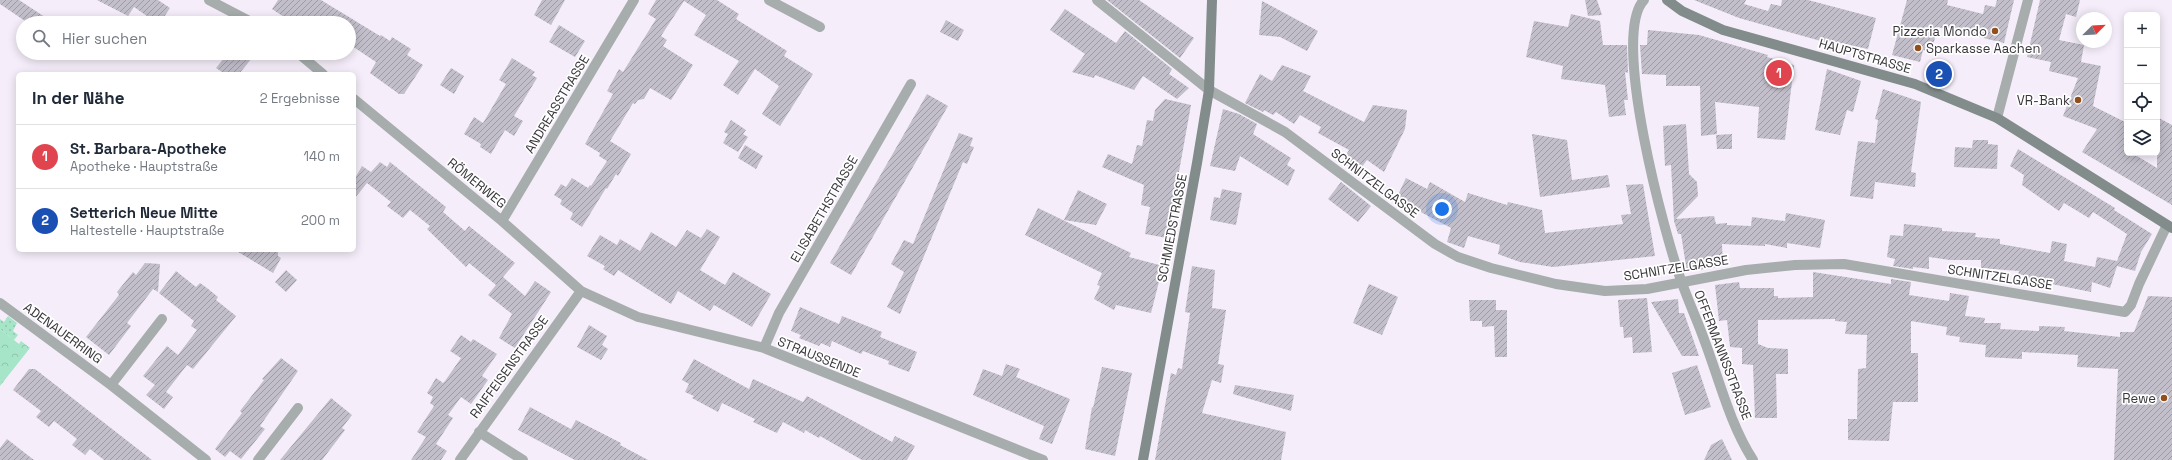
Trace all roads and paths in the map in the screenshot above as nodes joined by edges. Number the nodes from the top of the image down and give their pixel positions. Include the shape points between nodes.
1 (209, 0) edge
2 (634, 0) edge
3 (769, 0) edge
4 (1097, 0) edge
5 (1212, 0) edge
6 (1644, 0) edge
7 (1667, 0) edge
8 (2028, 0) edge
9 (240, 16) edge
10 (820, 27) dead end
11 (306, 60) edge
12 (321, 72) edge
13 (911, 84) dead end
14 (1209, 90) junction
15 (356, 101) edge
16 (1997, 118) junction
17 (502, 221) junction
18 (2170, 227) edge
19 (1681, 283) junction
20 (581, 291) junction
21 (0, 303) edge
22 (162, 319) dead end
23 (764, 348) junction
24 (111, 385) junction
25 (298, 408) dead end
26 (479, 432) junction
27 (205, 460) edge
28 (258, 460) edge
29 (460, 460) edge
30 (523, 460) edge
31 (1043, 460) edge
32 (1143, 460) edge
33 (1753, 460) edge

1 - 9 street
2 - 17 street, ANDREASSTRASSE
3 - 10 street
4 - 14 street, SCHNITZELGASSE
5 - 14 main road, SCHMIEDSTRASSE
6 - 19 street, OFFERMANNSSTRASSE via 1640,3 1635,22 1633,67 1646,155
7 - 16 main road, HAUPTSTRASSE via 1682,11 1723,30 1914,84
8 - 16 street
11 - 12 street
13 - 23 street, ELISABETHSTRASSE via 779,313
14 - 19 street, SCHNITZELGASSE via 1285,132 1435,244 1458,257 1556,284 1605,291 1647,289
14 - 32 main road, SCHMIEDSTRASSE
15 - 17 street, RÖMERWEG
16 - 18 main road, HAUPTSTRASSE
17 - 20 street, RÖMERWEG
18 - 19 street, SCHNITZELGASSE via 2139,284 2131,305 2125,312 1844,264 1746,270
19 - 33 street, OFFERMANNSSTRASSE via 1727,407
20 - 23 street, STRAUSSENDE via 638,317
20 - 26 street, RAIFFEISENSTRASSE
21 - 24 street, ADENAUERRING
22 - 24 street
23 - 31 street, STRAUSSENDE
24 - 27 street, ADENAUERRING
25 - 28 street
26 - 29 street, RAIFFEISENSTRASSE
26 - 30 street

